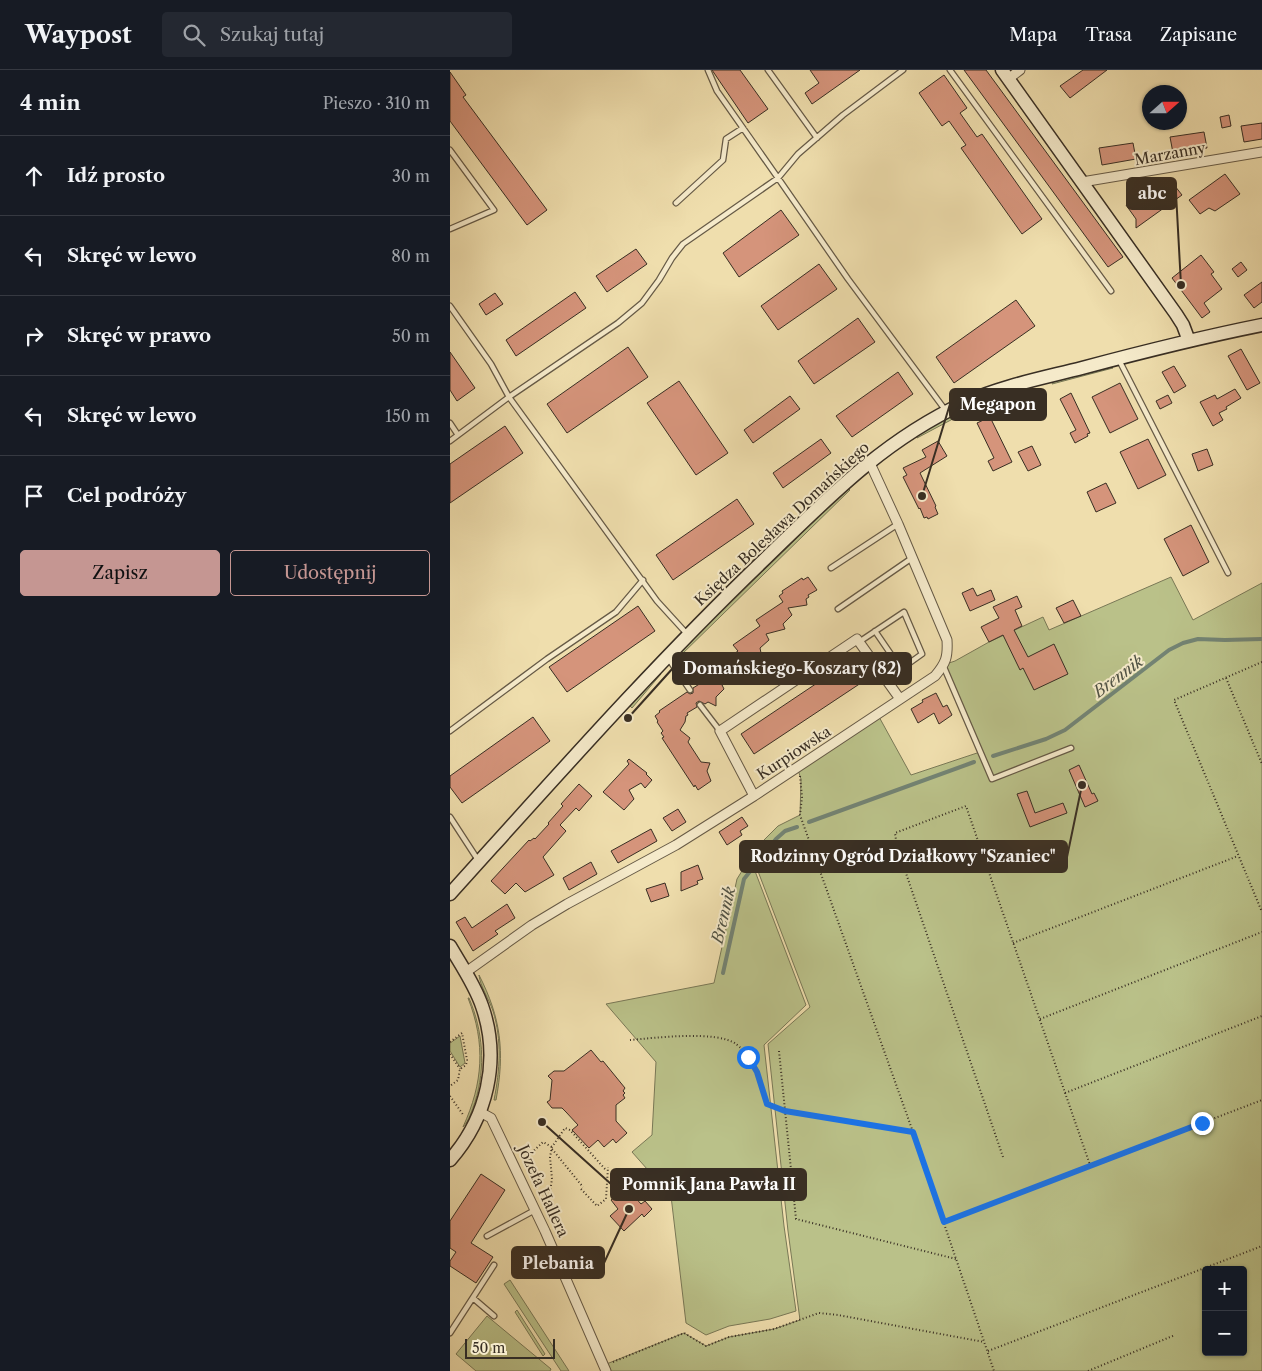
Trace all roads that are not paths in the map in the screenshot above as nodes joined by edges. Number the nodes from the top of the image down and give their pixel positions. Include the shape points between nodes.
1 (708, 70) edge
2 (768, 70) edge
3 (903, 70) edge
4 (950, 70) edge
5 (1020, 70) edge
6 (1005, 74) edge
7 (743, 128) junction
8 (817, 138) junction
9 (450, 150) edge
10 (1262, 152) edge
11 (778, 178) junction
12 (1082, 182) junction
13 (676, 203) dead end
14 (450, 229) edge
15 (1111, 291) dead end
16 (450, 306) edge
17 (1262, 325) edge
18 (1188, 341) junction
19 (1118, 358) junction
20 (509, 397) junction
21 (947, 412) junction
22 (450, 423) edge
23 (458, 435) junction
24 (450, 441) edge
25 (869, 461) junction
26 (898, 524) junction
27 (912, 558) junction
28 (830, 568) dead end
29 (1228, 574) dead end
30 (643, 580) junction
31 (838, 609) dead end
32 (875, 631) junction
33 (688, 635) junction
34 (858, 642) junction
35 (667, 658) junction
36 (943, 665) junction
37 (690, 690) dead end
38 (900, 699) junction
39 (700, 705) dead end
40 (450, 731) edge
41 (720, 731) junction
42 (1071, 748) dead end
43 (754, 796) junction
44 (450, 817) edge
45 (479, 862) junction
46 (450, 894) edge
47 (450, 946) edge
48 (466, 972) junction
49 (480, 1112) junction
50 (450, 1160) edge
51 (538, 1212) junction
52 (487, 1236) dead end
53 (494, 1264) dead end
54 (473, 1298) junction
55 (494, 1316) dead end
56 (450, 1333) edge
57 (605, 1368) edge

1 - 7 lane via 717,91
2 - 8 lane
3 - 8 lane
4 - 15 lane
5 - 6 street
6 - 12 main road
7 - 11 lane
7 - 13 lane via 726,139 723,160
8 - 11 lane
9 - 14 lane via 494,210
10 - 12 street, Marzanny
11 - 20 lane via 683,244 642,303 618,323
11 - 21 lane
12 - 18 main road via 1176,314
16 - 20 lane via 491,364
17 - 18 main road, Księdza Bolesława Domańskiego
18 - 19 main road, Księdza Bolesława Domańskiego
19 - 21 main road, Księdza Bolesława Domańskiego via 990,393
19 - 29 lane
20 - 23 lane
20 - 30 lane
21 - 25 main road, Księdza Bolesława Domańskiego
22 - 23 lane
23 - 24 lane
25 - 26 street
25 - 33 main road, Księdza Bolesława Domańskiego
26 - 27 street
26 - 28 lane
27 - 31 lane
27 - 36 street via 947,640 948,654
30 - 33 lane
30 - 40 lane via 616,612
32 - 32 lane via 904,612 922,654 901,669
32 - 34 lane
33 - 35 main road, Księdza Bolesława Domańskiego
34 - 38 street
34 - 41 street via 856,639
35 - 37 lane
35 - 45 main road, Księdza Bolesława Domańskiego
36 - 38 street, Kurpiowska via 935,676
36 - 42 lane via 992,779
38 - 43 street, Kurpiowska
39 - 41 lane
41 - 43 street
43 - 48 street, Kurpiowska via 676,845 567,904
44 - 45 lane
45 - 46 main road, Księdza Bolesława Domańskiego
47 - 48 main road
48 - 49 main road via 482,1006 489,1034 489,1080
49 - 50 main road via 467,1138
49 - 51 street, Józefa Hallera via 490,1118
51 - 52 lane
51 - 57 street, Józefa Hallera
53 - 54 lane
54 - 55 lane
54 - 56 lane

